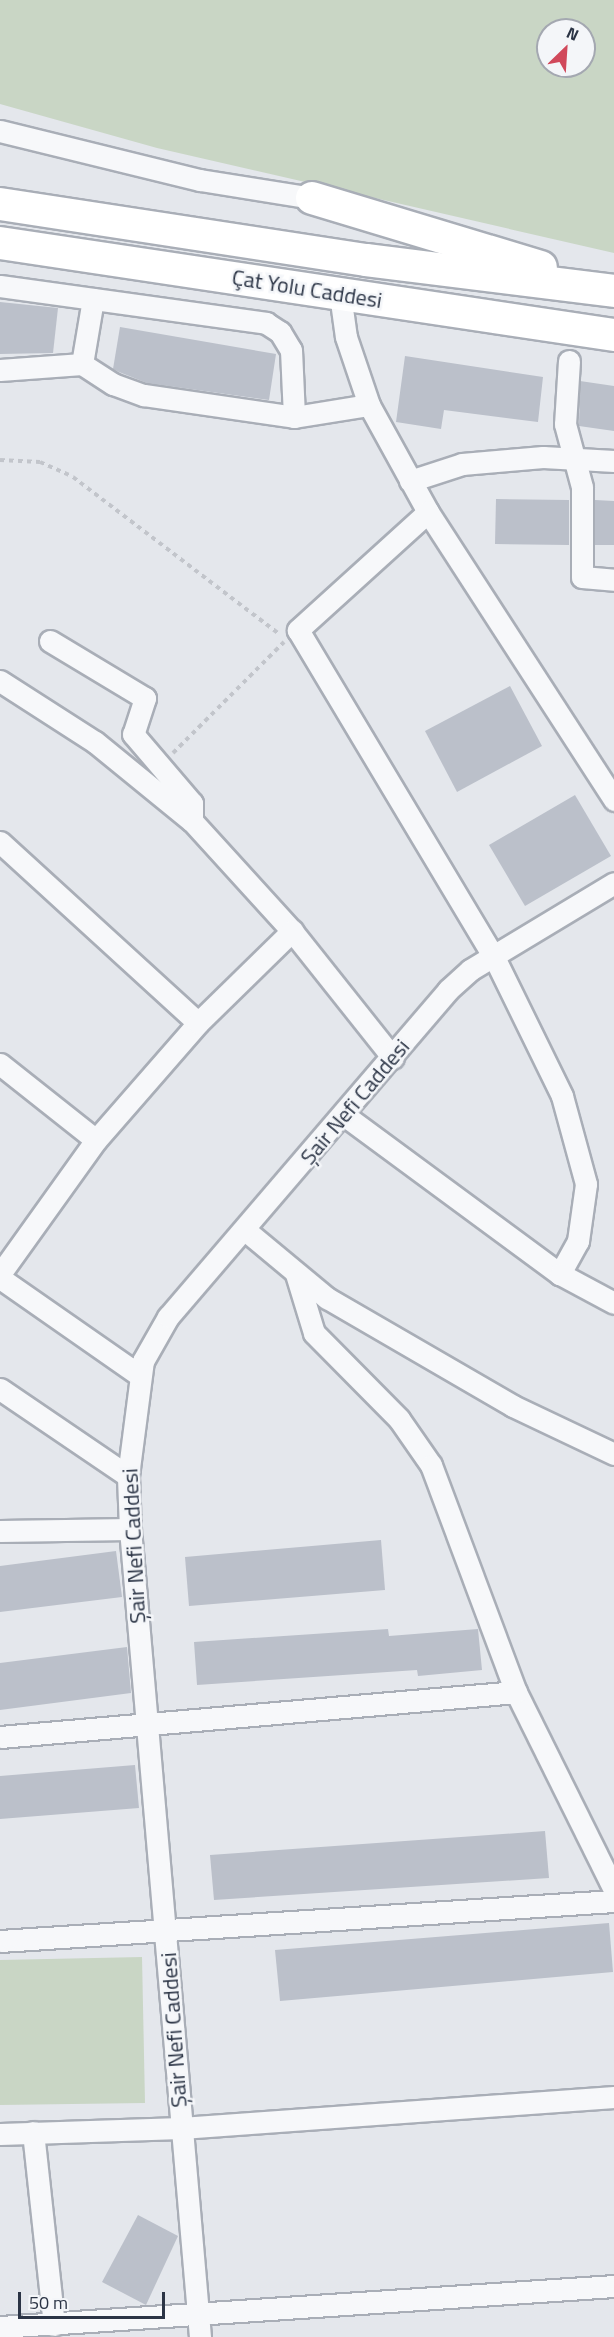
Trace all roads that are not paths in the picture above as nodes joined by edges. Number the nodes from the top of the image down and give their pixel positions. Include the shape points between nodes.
1 (0, 130) edge
2 (312, 198) joint
3 (0, 204) edge
4 (0, 243) edge
5 (0, 286) edge
6 (614, 290) edge
7 (340, 294) junction
8 (93, 299) junction
9 (614, 335) edge
10 (569, 361) dead end
11 (82, 364) junction
12 (0, 370) edge
13 (369, 405) junction
14 (294, 417) junction
15 (575, 456) junction
16 (614, 461) edge
17 (410, 481) junction
18 (428, 512) junction
19 (614, 580) edge
20 (50, 641) dead end
21 (1, 688) edge
22 (614, 800) edge
23 (192, 821) junction
24 (0, 842) edge
25 (614, 883) edge
26 (292, 931) junction
27 (494, 957) junction
28 (198, 1023) junction
29 (393, 1058) junction
30 (0, 1064) edge
31 (344, 1114) junction
32 (96, 1140) junction
33 (245, 1230) junction
34 (296, 1274) junction
35 (560, 1274) junction
36 (0, 1276) edge
37 (614, 1303) edge
38 (139, 1376) junction
39 (0, 1389) edge
40 (614, 1454) edge
41 (128, 1476) junction
42 (130, 1529) junction
43 (0, 1532) edge
44 (516, 1692) junction
45 (146, 1726) junction
46 (0, 1737) edge
47 (614, 1889) edge
48 (614, 1901) edge
49 (166, 1929) junction
50 (0, 1941) edge
51 (614, 2097) edge
52 (181, 2128) junction
53 (33, 2132) junction
54 (0, 2134) edge
55 (614, 2286) edge
56 (198, 2315) junction
57 (54, 2325) junction
58 (0, 2328) edge
59 (26, 2331) edge
60 (200, 2337) edge

1 - 2 street via 200,180
2 - 6 highway
3 - 6 highway, Çat Yolu Caddesi via 366,260
4 - 7 highway, Çat Yolu Caddesi
5 - 8 street
7 - 9 highway, Çat Yolu Caddesi
7 - 13 street via 346,337
8 - 11 street
8 - 14 street via 273,327 291,350
10 - 15 street via 565,424
11 - 12 street
11 - 14 street via 114,384 144,395
13 - 14 street
13 - 17 street
15 - 16 street
15 - 17 street via 462,464
15 - 19 street via 582,487 582,577
17 - 18 street
18 - 22 street
18 - 27 street via 293,635
20 - 23 street via 145,698 134,734 192,802
21 - 23 street via 95,742
23 - 26 street
24 - 28 street
25 - 27 street, Şair Nefi Caddesi
26 - 28 street
26 - 29 street
27 - 29 street, Şair Nefi Caddesi via 448,990
27 - 35 street via 562,1096 583,1159 585,1213 578,1241
28 - 32 street
29 - 31 street, Şair Nefi Caddesi
30 - 32 street
31 - 33 street, Şair Nefi Caddesi
31 - 35 street
32 - 36 street
33 - 34 street
33 - 38 street, Şair Nefi Caddesi via 159,1329
34 - 40 street via 327,1298 513,1406
34 - 44 street via 314,1333 399,1419 431,1465
35 - 37 street
36 - 38 street
38 - 41 street, Şair Nefi Caddesi
39 - 41 street
41 - 42 street, Şair Nefi Caddesi
42 - 43 street
42 - 45 street, Şair Nefi Caddesi
44 - 45 street
44 - 47 street
45 - 46 street
45 - 49 street, Şair Nefi Caddesi
48 - 49 street
49 - 50 street
49 - 52 street, Şair Nefi Caddesi
51 - 52 street
52 - 53 street
52 - 56 street, Şair Nefi Caddesi
53 - 54 street
53 - 57 street
55 - 56 street
56 - 57 street
56 - 60 street, Şair Nefi Caddesi
57 - 59 street
58 - 59 street

